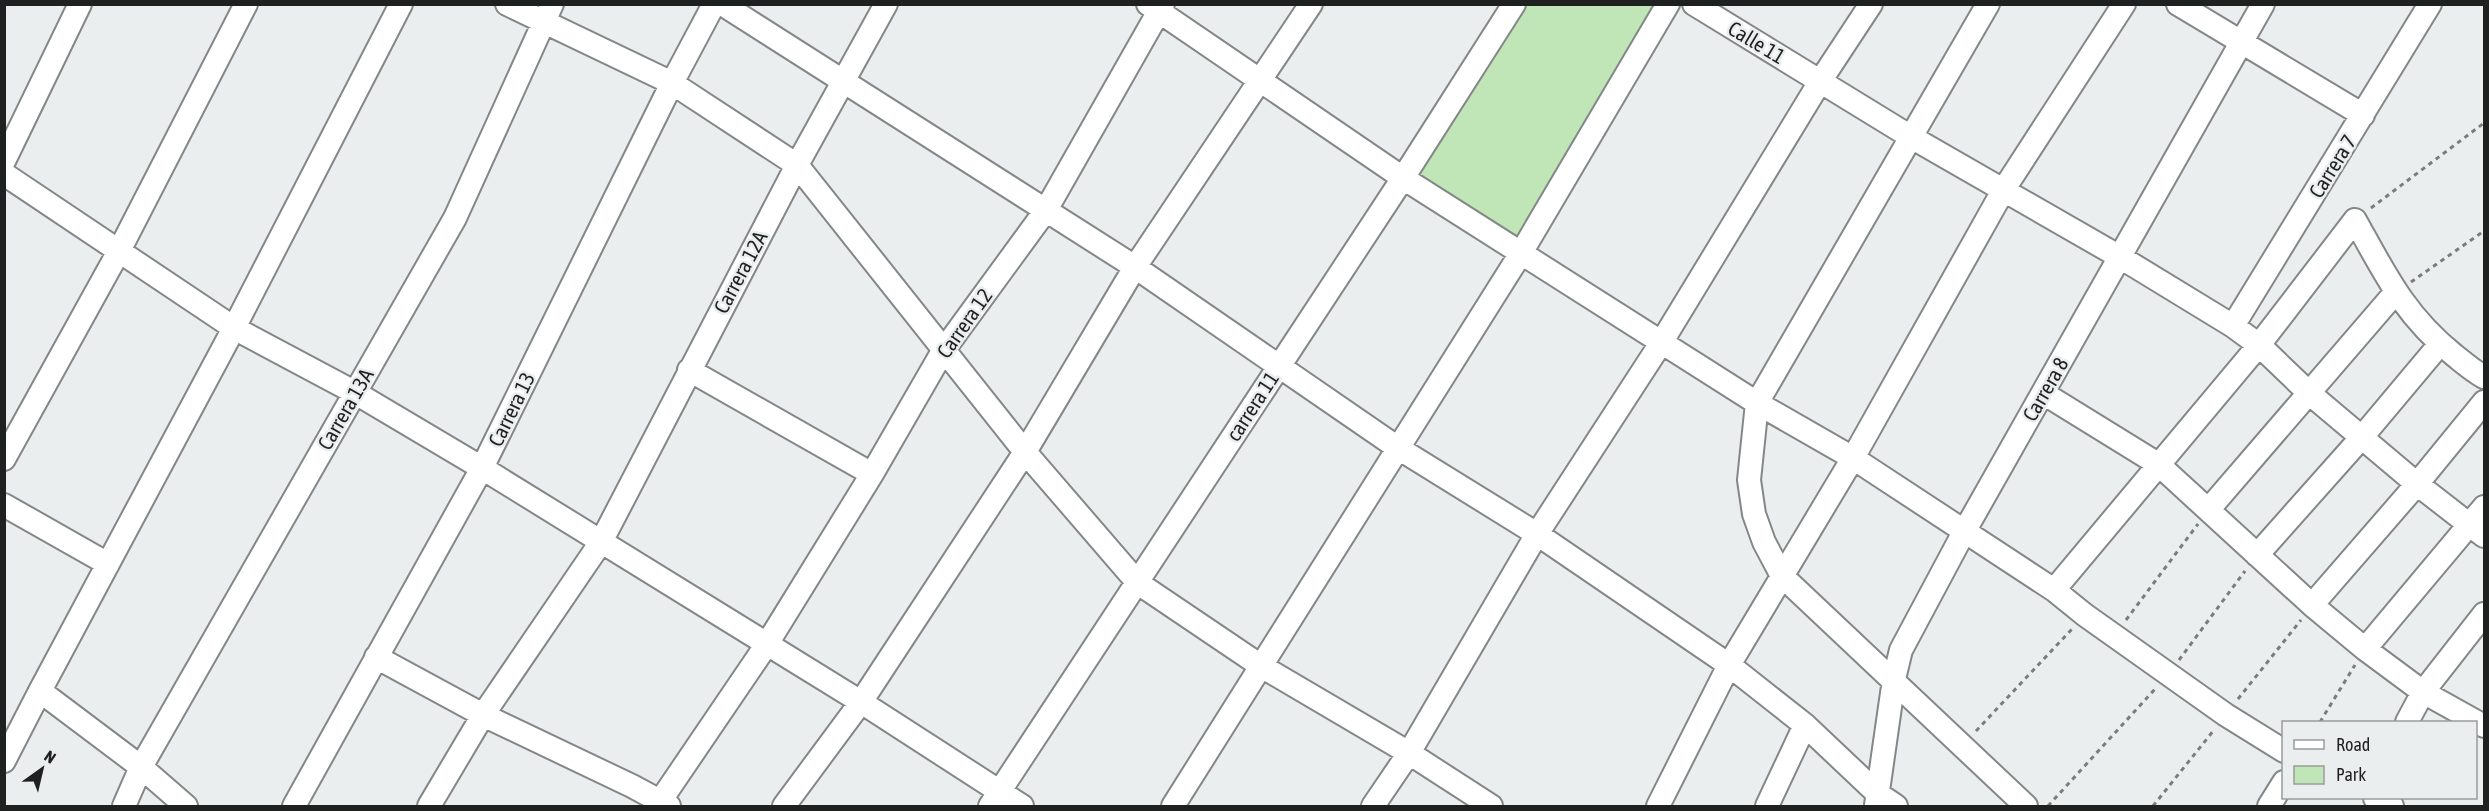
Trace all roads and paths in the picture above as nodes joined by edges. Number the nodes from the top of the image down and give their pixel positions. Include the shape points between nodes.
1 (80, 4) edge
2 (246, 4) edge
3 (401, 4) edge
4 (507, 4) edge
5 (714, 4) edge
6 (722, 4) edge
7 (886, 4) edge
8 (1311, 4) edge
9 (1514, 4) edge
10 (1668, 4) edge
11 (1694, 4) edge
12 (1870, 4) edge
13 (1988, 4) edge
14 (2124, 4) edge
15 (2178, 4) edge
16 (2263, 4) edge
17 (2430, 4) edge
18 (1156, 7) edge
19 (548, 13) edge
20 (2241, 43) junction
21 (1821, 80) junction
22 (1259, 81) junction
23 (843, 82) junction
24 (672, 83) junction
25 (2364, 116) junction
26 (2484, 123) edge
27 (1911, 137) junction
28 (4, 161) edge
29 (797, 165) junction
30 (4, 174) edge
31 (1403, 178) junction
32 (2004, 189) junction
33 (1046, 210) junction
34 (2355, 220) junction
35 (2484, 231) edge
36 (119, 250) junction
37 (1521, 253) junction
38 (2120, 257) junction
39 (1135, 267) junction
40 (2395, 293) junction
41 (2233, 326) junction
42 (234, 328) junction
43 (1661, 343) junction
44 (2440, 344) junction
45 (2259, 345) junction
46 (943, 351) junction
47 (1279, 365) junction
48 (688, 370) junction
49 (2484, 377) edge
50 (354, 392) junction
51 (2043, 393) junction
52 (2309, 393) junction
53 (2484, 402) edge
54 (1757, 403) junction
55 (2362, 437) junction
56 (1398, 448) junction
57 (1025, 452) junction
58 (1853, 458) junction
59 (4, 459) edge
60 (2158, 464) junction
61 (482, 468) junction
62 (872, 474) junction
63 (2417, 484) junction
64 (4, 505) edge
65 (2484, 507) edge
66 (2209, 508) junction
67 (2477, 531) edge
68 (1964, 532) junction
69 (1538, 534) junction
70 (601, 542) junction
71 (2257, 555) junction
72 (108, 564) junction
73 (1782, 576) junction
74 (1138, 583) junction
75 (2054, 590) junction
76 (2313, 605) junction
77 (2484, 614) edge
78 (2085, 615) junction
79 (2114, 636) junction
80 (767, 644) junction
81 (2365, 649) junction
82 (376, 657) junction
83 (1729, 665) junction
84 (1261, 666) junction
85 (1894, 679) junction
86 (40, 691) junction
87 (2423, 692) junction
88 (861, 702) junction
89 (483, 715) junction
90 (2321, 721) edge
91 (2408, 721) edge
92 (2475, 721) edge
93 (1805, 725) junction
94 (1962, 745) junction
95 (2282, 750) edge
96 (1409, 753) junction
97 (4, 762) edge
98 (141, 767) junction
99 (2282, 784) edge
100 (995, 799) edge
101 (1876, 800) edge
102 (665, 803) edge
103 (124, 807) edge
104 (186, 807) edge
105 (294, 807) edge
106 (429, 807) edge
107 (784, 807) edge
108 (1022, 807) edge
109 (1173, 807) edge
110 (1372, 807) edge
111 (1491, 807) edge
112 (1658, 807) edge
113 (1767, 807) edge
114 (1896, 807) edge
115 (2026, 807) edge
116 (2269, 807) edge

1 - 28 street
2 - 36 street
3 - 42 street
4 - 19 street
5 - 24 street, Carrera 13
6 - 23 street
7 - 23 street, Carrera 12A
8 - 22 street
9 - 31 street, carrera 11
10 - 37 street
11 - 21 street, Calle 11
12 - 21 street
13 - 27 street
14 - 32 street
15 - 20 street
16 - 20 street, Carrera 8
17 - 25 street, Carrera 7
18 - 22 street
18 - 33 street, Carrera 12
19 - 24 street
19 - 50 street, Carrera 13A via 454,218
20 - 25 street
20 - 38 street, Carrera 8
21 - 27 street, Calle 11
21 - 43 street
22 - 31 street
22 - 39 street
23 - 29 street, Carrera 12A
23 - 33 street
24 - 29 street
24 - 61 street, Carrera 13
25 - 41 street, Carrera 7
26 - 34 path
27 - 32 street, Calle 11
27 - 54 street
29 - 46 street
29 - 48 street, Carrera 12A
30 - 36 street
31 - 37 street
31 - 47 street, carrera 11
32 - 38 street, Calle 11
32 - 58 street
33 - 39 street
33 - 46 street, Carrera 12
34 - 40 street
34 - 45 street
35 - 40 path
36 - 42 street
36 - 59 street
37 - 43 street
37 - 56 street
38 - 41 street, Calle 11
38 - 51 street, Carrera 8
39 - 47 street
39 - 57 street
40 - 44 street
40 - 52 street
41 - 45 street, Calle 11
42 - 50 street
42 - 72 street
43 - 54 street
43 - 69 street
44 - 49 street
44 - 55 street
45 - 52 street, Calle 11
45 - 60 street
46 - 57 street
46 - 62 street, Carrera 12
47 - 56 street
47 - 74 street, carrera 11
48 - 62 street
48 - 70 street, Carrera 12A
50 - 61 street
50 - 98 street, Carrera 13A
51 - 60 street
51 - 68 street, Carrera 8
52 - 55 street, Calle 11
52 - 66 street
53 - 63 street
54 - 58 street
54 - 73 street via 1749,480 1754,514
55 - 63 street, Calle 11
55 - 71 street
56 - 69 street
56 - 84 street
57 - 74 street
57 - 88 street
58 - 68 street
58 - 73 street
60 - 66 street
60 - 75 street
61 - 70 street
61 - 82 street, Carrera 13
62 - 80 street, Carrera 12
63 - 67 street, Calle 11
63 - 76 street
64 - 72 street
65 - 67 street
66 - 71 street
66 - 79 path
67 - 81 street
68 - 75 street
68 - 85 street, Carrera 8 via 1901,650
69 - 83 street
69 - 96 street
70 - 80 street
70 - 89 street, Carrera 12A
71 - 76 street
72 - 86 street
73 - 83 street
73 - 85 street
74 - 84 street
74 - 100 street, carrera 11
75 - 78 street
76 - 81 street
77 - 87 street
78 - 79 street
78 - 94 path
79 - 95 street
80 - 88 street
80 - 102 street, Carrera 12
81 - 87 street
81 - 90 path
82 - 89 street
82 - 105 street, Carrera 13
83 - 93 street
83 - 112 street
84 - 96 street
84 - 109 street
85 - 94 street
85 - 101 street, Carrera 8
86 - 97 street
86 - 98 street
87 - 91 street
87 - 92 street
88 - 100 street
88 - 107 street
89 - 102 street
89 - 106 street, Carrera 12A
93 - 101 street
93 - 113 street
94 - 115 street
96 - 110 street
96 - 111 street
98 - 103 street, Carrera 13A
98 - 104 street
99 - 116 street
100 - 108 street
101 - 114 street

